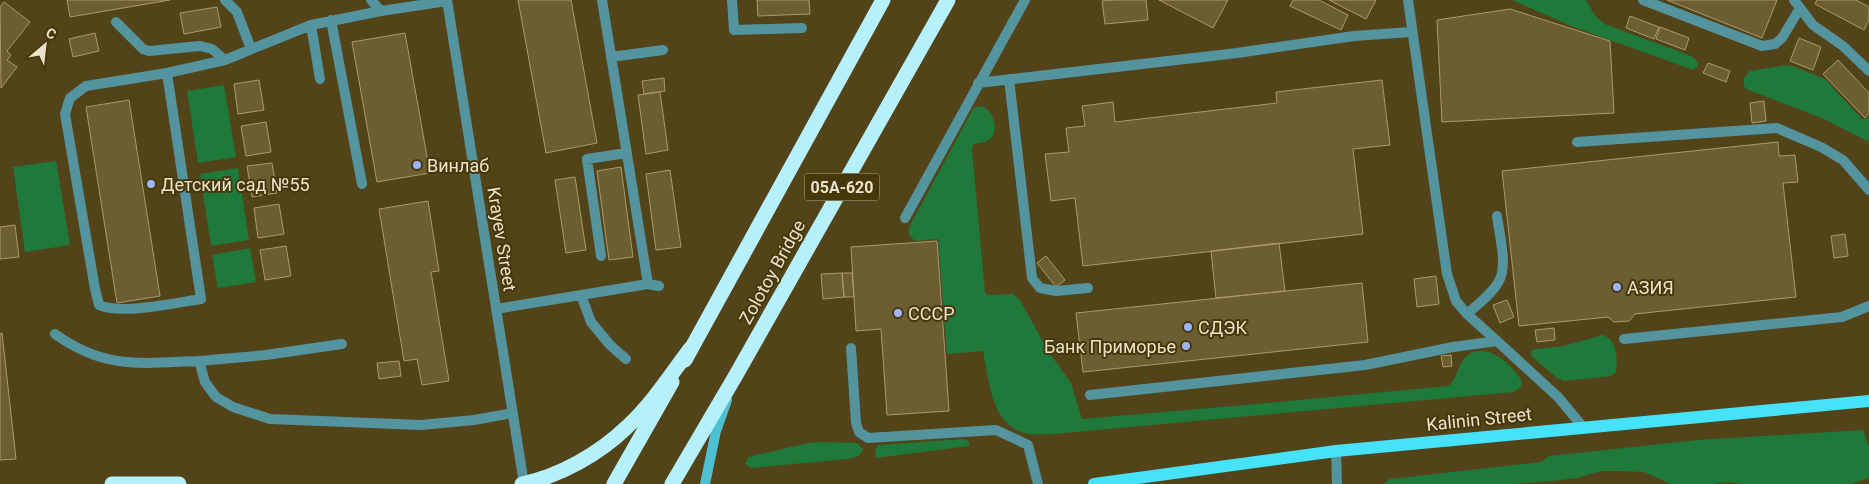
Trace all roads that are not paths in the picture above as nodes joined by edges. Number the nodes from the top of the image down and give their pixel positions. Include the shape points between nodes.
1 (225, 0) edge
2 (371, 0) edge
3 (447, 0) edge
4 (602, 0) edge
5 (732, 0) edge
6 (883, 0) edge
7 (948, 0) edge
8 (1025, 0) edge
9 (1408, 0) edge
10 (1643, 0) edge
11 (1797, 4) edge
12 (381, 11) junction
13 (332, 20) junction
14 (116, 22) dead end
15 (311, 25) junction
16 (802, 28) dead end
17 (1411, 32) junction
18 (251, 50) junction
19 (663, 50) dead end
20 (611, 57) junction
21 (225, 60) junction
22 (1869, 71) edge
23 (167, 73) junction
24 (320, 79) dead end
25 (1009, 79) junction
26 (978, 83) junction
27 (1577, 142) dead end
28 (627, 153) junction
29 (362, 184) dead end
30 (1869, 190) edge
31 (1497, 216) dead end
32 (905, 218) dead end
33 (601, 256) dead end
34 (648, 284) junction
35 (659, 286) dead end
36 (1088, 288) dead end
37 (582, 295) junction
38 (1869, 306) edge
39 (496, 309) junction
40 (1467, 314) junction
41 (55, 334) dead end
42 (1624, 339) dead end
43 (1497, 341) junction
44 (342, 344) dead end
45 (851, 348) dead end
46 (690, 349) junction
47 (626, 359) dead end
48 (199, 361) junction
49 (736, 375) junction
50 (1090, 395) dead end
51 (1869, 401) edge
52 (513, 413) junction
53 (1583, 426) junction
54 (1336, 451) junction
55 (112, 484) edge
56 (179, 484) edge
57 (523, 484) edge
58 (614, 484) edge
59 (672, 484) edge
60 (705, 484) edge
61 (1038, 484) edge
62 (1094, 484) edge
63 (1337, 484) edge

1 - 18 street via 237,12
2 - 12 street
3 - 12 street
3 - 39 street, Krayev Street
4 - 20 street
5 - 16 street via 734,30
6 - 46 highway, Zolotoy Bridge / 05А-620
7 - 49 highway, Zolotoy Bridge / 05А-620
8 - 26 street
9 - 17 street
10 - 11 street via 1762,46 1775,44 1782,38
11 - 22 street via 1813,25 1843,46
12 - 13 street
13 - 15 street
13 - 29 street
14 - 21 street via 149,52 200,46 212,49
15 - 18 street
15 - 24 street
17 - 25 street via 1354,36
17 - 40 street via 1447,274 1456,302
18 - 21 street
19 - 20 street
20 - 28 street
21 - 23 street
23 - 23 street via 86,86 70,98 65,114 95,290 99,305 108,309 201,299
25 - 26 street
25 - 36 street via 1032,278 1040,288 1056,291
26 - 32 street
27 - 30 street via 1777,128 1843,160
28 - 33 street via 586,159
28 - 34 street
31 - 40 street via 1504,268 1495,287
34 - 35 street
34 - 37 street
37 - 39 street
37 - 47 street via 591,322
38 - 42 street via 1842,317
39 - 52 street, Krayev Street
40 - 43 street
41 - 48 street via 91,355 127,363
43 - 50 street via 1365,365
43 - 53 street via 1558,397
44 - 48 street
45 - 61 street via 859,432 868,438 996,430 1028,445
46 - 57 highway, bridge via 626,428 584,460 543,480
46 - 58 highway, Zolotoy Bridge, bridge
48 - 52 street via 205,382 216,397 233,407 270,419 421,426
49 - 59 highway, Zolotoy Bridge
49 - 60 main road via 716,431
51 - 53 main road, Kalinin Street
52 - 57 street, Krayev Street
53 - 54 main road, Kalinin Street
54 - 62 main road, Kalinin Street
54 - 63 street
55 - 56 highway

